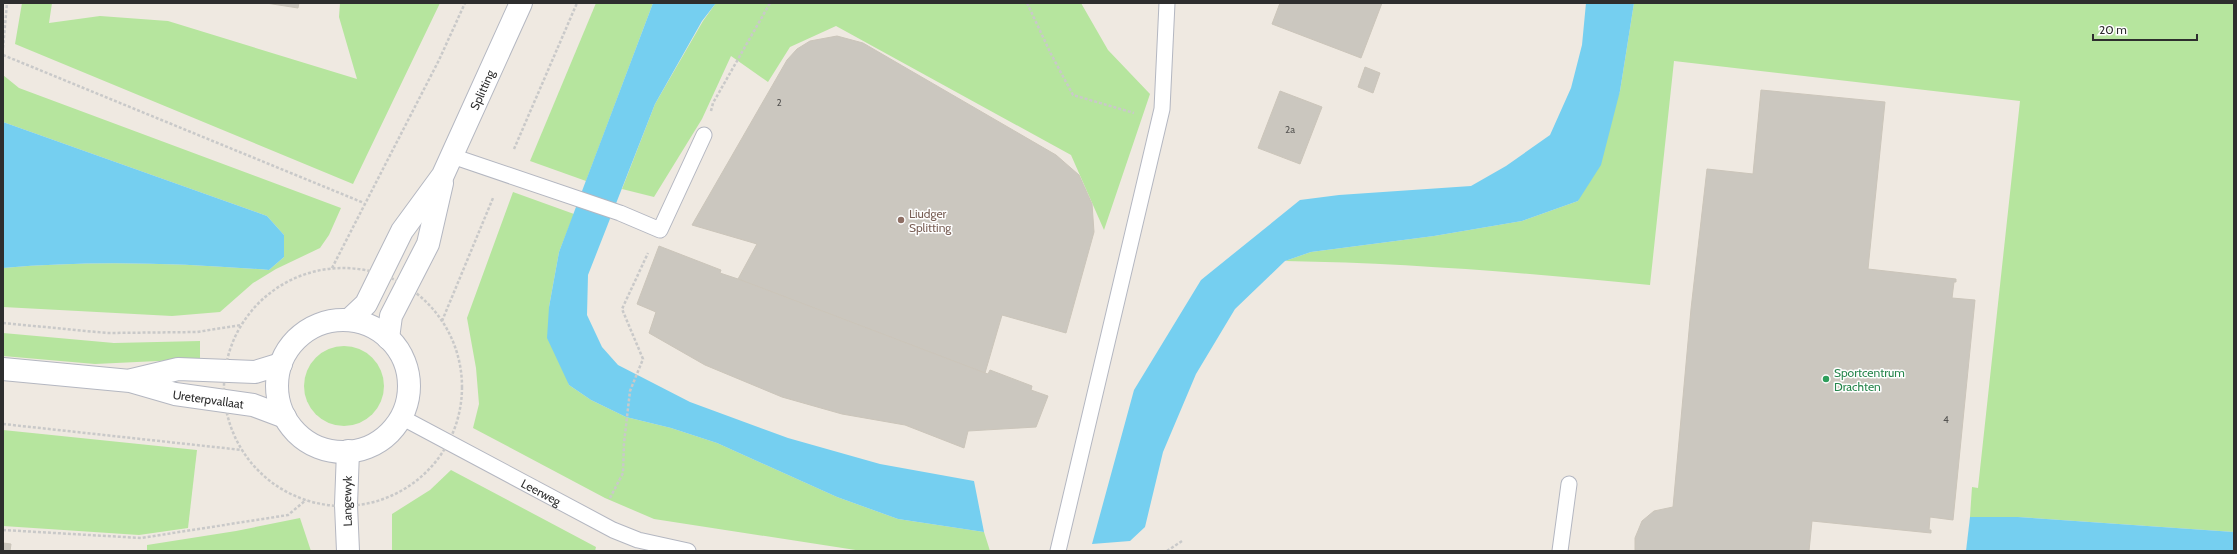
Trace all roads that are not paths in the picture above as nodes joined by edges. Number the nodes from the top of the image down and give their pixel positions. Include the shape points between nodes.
1 (520, 3) edge
2 (1167, 3) edge
3 (704, 135) road end
4 (448, 166) junction
5 (349, 320) junction
6 (388, 338) junction
7 (281, 364) junction
8 (3, 369) edge
9 (130, 380) junction
10 (285, 417) junction
11 (401, 418) junction
12 (348, 451) junction
13 (1568, 484) dead end
14 (348, 551) edge
15 (688, 551) edge
16 (1058, 551) edge
17 (1560, 551) edge

1 - 4 main road, Splitting
2 - 16 lane via 1162,110
3 - 4 lane via 660,230 568,195
4 - 5 main road, Splitting via 402,232 366,304
4 - 6 main road, Splitting via 428,244 391,316
5 - 6 main road via 370,326
5 - 7 main road via 328,322 308,330 291,345
6 - 11 main road via 401,355 408,375 408,397
7 - 9 main road, Ureterpvallaat via 255,372 178,369
7 - 10 main road via 278,390
8 - 9 main road, Ureterpvallaat
9 - 10 main road, Ureterpvallaat via 175,394 253,405
10 - 12 main road via 307,441 326,450
11 - 12 main road via 388,435 379,441
11 - 15 lane, Leerweg via 598,522 638,540
12 - 14 main road, Langewyk
13 - 17 lane

